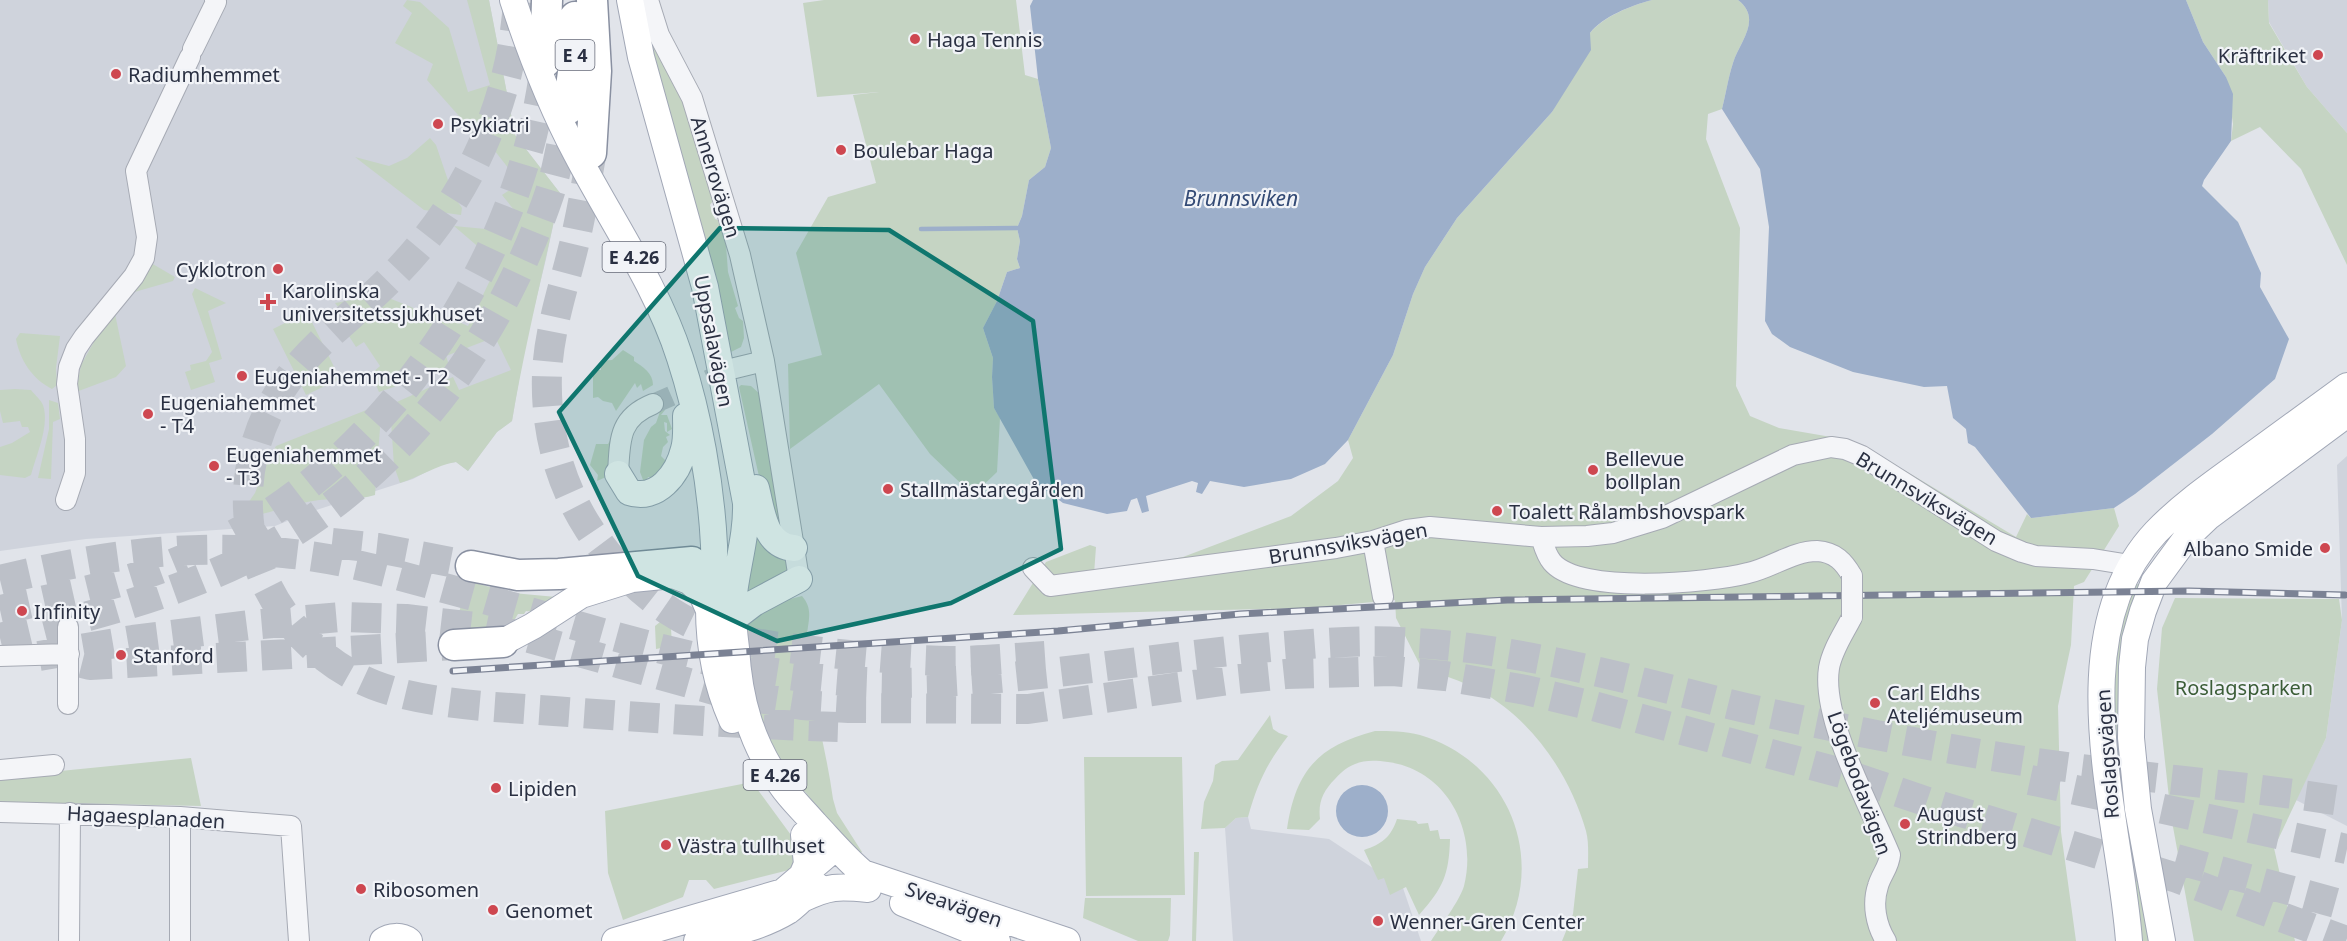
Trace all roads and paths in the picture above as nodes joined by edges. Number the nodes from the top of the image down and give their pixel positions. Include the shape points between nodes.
1 (513, 0) edge
2 (547, 0) edge
3 (574, 0) edge
4 (592, 0) edge
5 (630, 0) edge
6 (648, 0) edge
7 (215, 1) edge
8 (545, 62) tunnel mouth
9 (568, 109) tunnel mouth
10 (591, 153) tunnel mouth
11 (764, 361) junction
12 (729, 376) junction
13 (686, 380) junction
14 (2347, 386) edge
15 (653, 404) tunnel mouth
16 (2347, 414) edge
17 (618, 474) joint
18 (66, 500) dead end
19 (1541, 537) junction
20 (1373, 541) junction
21 (794, 548) junction
22 (2130, 565) junction
23 (471, 566) tunnel mouth
24 (702, 567) junction
25 (1033, 568) dead end
26 (799, 579) joint
27 (1383, 597) dead end
28 (725, 611) junction
29 (68, 627) dead end
30 (503, 642) joint
31 (454, 645) tunnel mouth
32 (69, 654) junction
33 (0, 656) edge
34 (68, 704) dead end
35 (54, 765) dead end
36 (0, 770) edge
37 (0, 812) edge
38 (69, 813) junction
39 (180, 818) junction
40 (804, 835) junction
41 (835, 858) junction
42 (868, 889) junction
43 (795, 890) junction
44 (69, 941) edge
45 (180, 941) edge
46 (299, 941) edge
47 (383, 941) edge
48 (409, 941) edge
49 (615, 941) edge
50 (697, 941) edge
51 (998, 941) edge
52 (1066, 941) edge
53 (1886, 941) edge
54 (2128, 941) edge
55 (2162, 941) edge

1 - 13 main road, Uppsalavägen / E 4.26 via 537,71 577,155 665,318
2 - 8 highway, E 4
3 - 9 highway, E 4 via 576,50
4 - 10 highway via 596,71
5 - 12 main road, Uppsalavägen / E 4.26 via 640,57
6 - 11 street, Annerovägen via 659,35 692,98 740,255
7 - 18 street via 136,171 147,237 144,258 76,349 69,367 75,473
11 - 12 street
11 - 21 street, Annerovägen
12 - 21 main road via 765,526 777,543
12 - 28 main road, Uppsalavägen / E 4.26 via 746,502 746,534
13 - 17 main road via 684,448 670,479 649,495 638,495 629,492
13 - 24 main road, Uppsalavägen / E 4.26 via 700,430 713,529
14 - 22 main road, Roslagsvägen via 2188,502 2155,533
15 - 17 street via 628,421 620,437
16 - 55 main road, Roslagsvägen via 2208,517 2187,537 2154,582 2143,611 2132,667 2131,738 2138,810
19 - 20 street, Brunnsviksvägen via 1430,527
19 - 22 street, Brunnsviksvägen via 1587,536 1640,526 1793,455 1831,447 1862,456 1996,541 2022,552
19 - 53 street, Lögebodavägen, bridge via 1553,564 1595,582 1720,578 1819,551 1843,562 1852,576 1852,617 1835,651 1828,680 1834,718 1852,769 1890,855 1875,901
20 - 25 street, Brunnsviksvägen via 1073,585 1050,586
20 - 27 street
21 - 26 street, Annerovägen
22 - 54 main road, Roslagsvägen via 2107,635 2101,697 2106,777
23 - 24 highway via 518,575
24 - 28 main road via 726,585
26 - 28 main road via 754,603
28 - 30 main road via 689,582 673,575 632,579 581,595
28 - 40 main road via 711,639 718,680 730,715 761,774
28 - 41 main road, Uppsalavägen / E 4.26 via 751,730 782,786
29 - 32 street
30 - 31 highway
32 - 33 street
32 - 34 street
35 - 36 street
37 - 38 street, Hagaesplanaden
38 - 39 street, Hagaesplanaden
38 - 44 street
39 - 45 street
39 - 46 street, Hagaesplanaden via 291,826
40 - 41 main road
40 - 43 main road via 807,864
41 - 42 main road via 842,875
41 - 43 main road
41 - 52 main road, Sveavägen via 863,873
42 - 43 main road
42 - 51 main road, Sveavägen
43 - 49 main road
43 - 50 main road via 789,910 768,921
47 - 48 main road via 389,937

